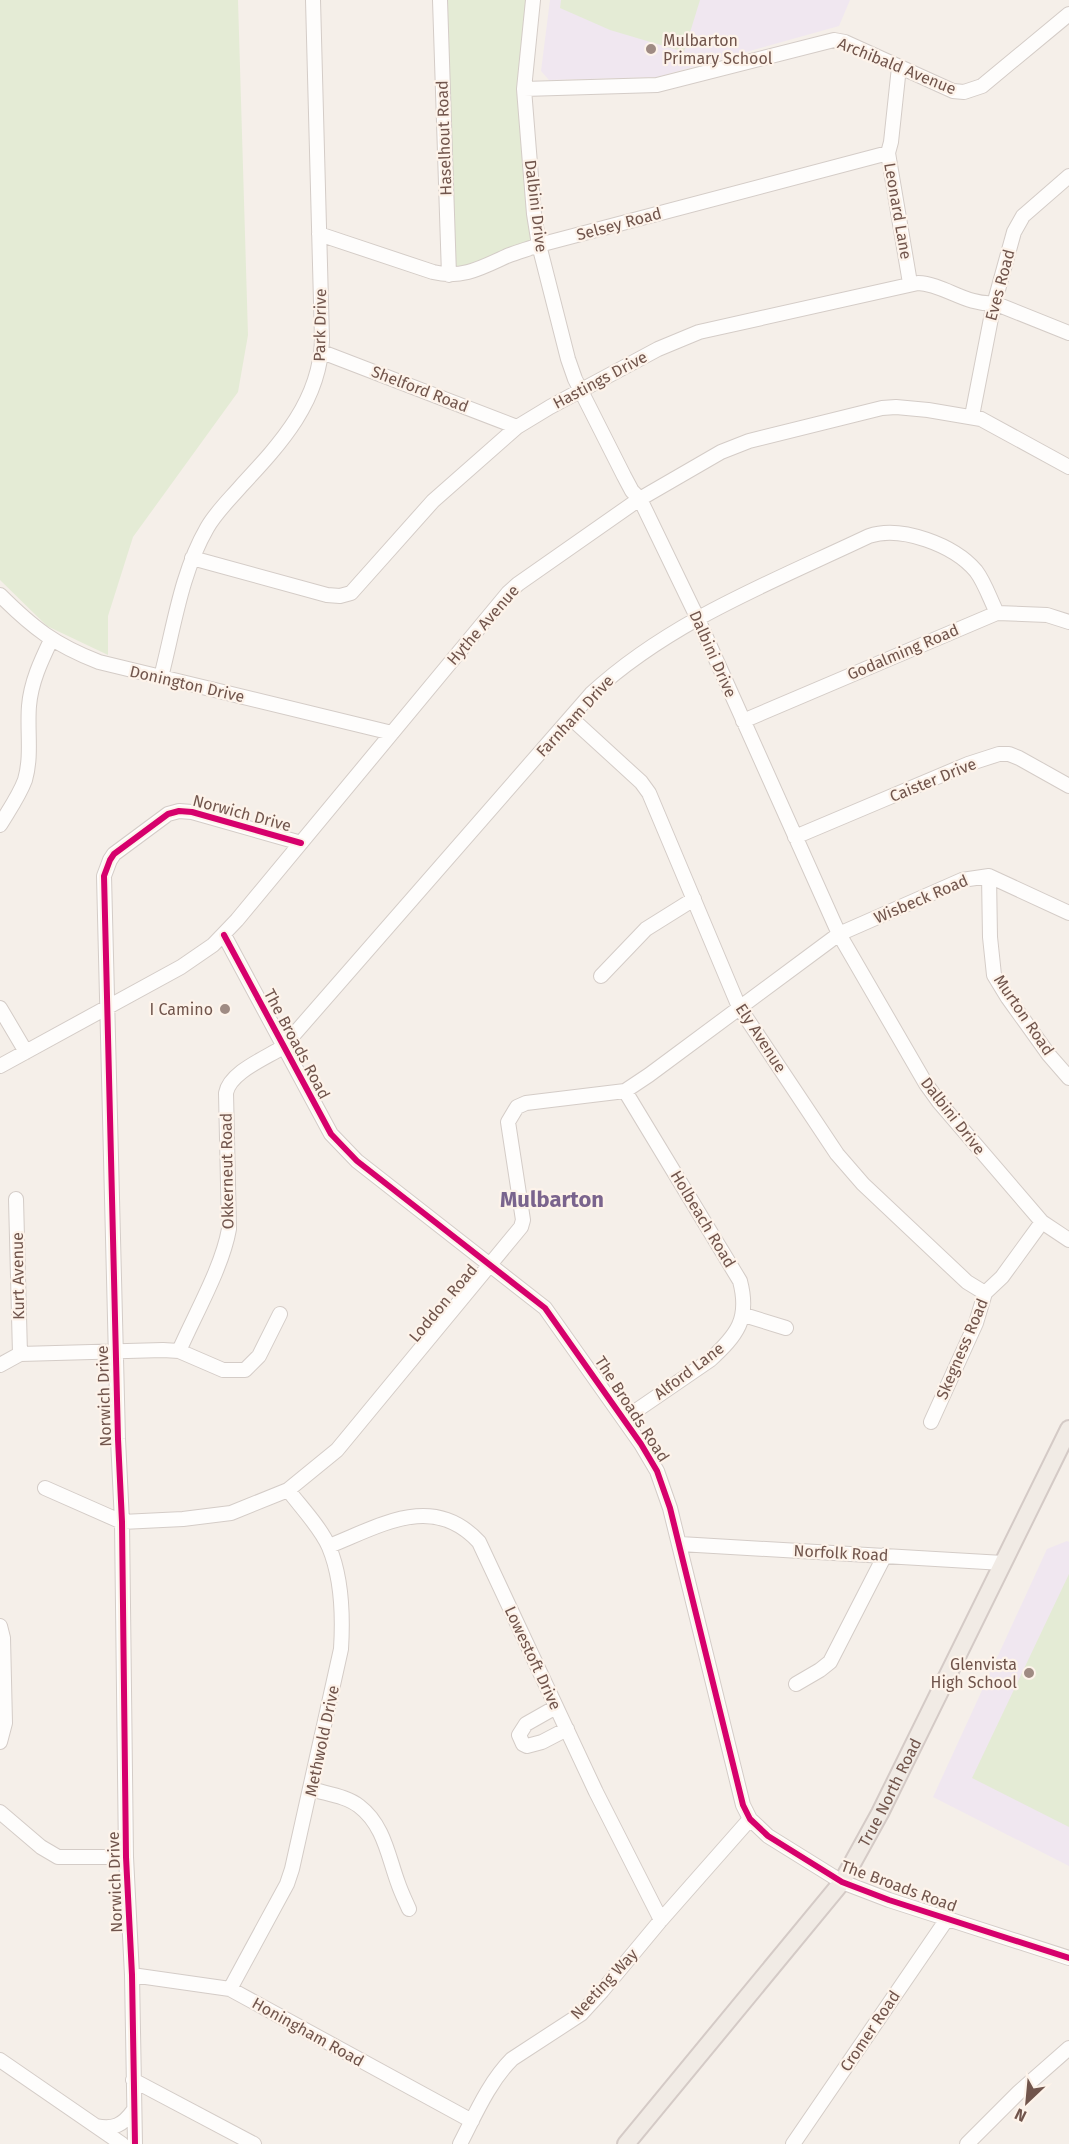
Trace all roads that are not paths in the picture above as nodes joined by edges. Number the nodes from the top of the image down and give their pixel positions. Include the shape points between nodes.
1 (314, 0) edge
2 (440, 0) edge
3 (533, 0) edge
4 (1069, 14) edge
5 (899, 67) junction
6 (524, 89) junction
7 (888, 153) junction
8 (1069, 177) edge
9 (319, 234) junction
10 (539, 245) junction
11 (449, 275) junction
12 (910, 283) junction
13 (994, 303) junction
14 (1069, 332) edge
15 (322, 352) junction
16 (580, 391) junction
17 (972, 416) junction
18 (517, 428) junction
19 (1069, 467) edge
20 (640, 499) junction
21 (192, 558) junction
22 (0, 595) edge
23 (997, 613) junction
24 (697, 617) junction
25 (1069, 622) edge
26 (51, 640) junction
27 (161, 677) junction
28 (571, 718) junction
29 (742, 721) junction
30 (392, 733) junction
31 (1069, 786) edge
32 (0, 825) edge
33 (795, 837) junction
34 (301, 843) junction
35 (989, 876) junction
36 (694, 899) junction
37 (1069, 914) edge
38 (839, 934) junction
39 (224, 935) junction
40 (601, 976) dead end
41 (739, 1007) junction
42 (0, 1008) edge
43 (108, 1008) junction
44 (283, 1047) junction
45 (26, 1052) junction
46 (0, 1066) edge
47 (1069, 1078) edge
48 (625, 1090) junction
49 (16, 1199) dead end
50 (1042, 1222) junction
51 (1069, 1240) edge
52 (492, 1265) junction
53 (985, 1293) junction
54 (280, 1314) dead end
55 (744, 1315) junction
56 (786, 1328) dead end
57 (116, 1351) junction
58 (179, 1351) junction
59 (21, 1354) junction
60 (0, 1365) edge
61 (624, 1419) junction
62 (931, 1422) dead end
63 (1069, 1429) edge
64 (45, 1488) dead end
65 (288, 1490) junction
66 (122, 1522) junction
67 (680, 1544) junction
68 (329, 1546) junction
69 (885, 1555) junction
70 (1003, 1563) junction
71 (0, 1626) edge
72 (795, 1684) dead end
73 (556, 1707) junction
74 (567, 1730) junction
75 (0, 1742) edge
76 (311, 1789) junction
77 (0, 1812) edge
78 (750, 1819) junction
79 (126, 1857) junction
80 (842, 1882) junction
81 (409, 1909) dead end
82 (947, 1919) junction
83 (661, 1920) junction
84 (1069, 1958) edge
85 (132, 1975) junction
86 (230, 1989) junction
87 (1069, 2048) edge
88 (0, 2060) edge
89 (133, 2080) junction
90 (133, 2111) junction
91 (472, 2121) junction
92 (94, 2126) junction
93 (122, 2144) edge
94 (135, 2144) edge
95 (254, 2144) edge
96 (460, 2144) edge
97 (626, 2144) edge
98 (793, 2144) edge
99 (967, 2144) edge

1 - 9 street, Park Drive
2 - 11 street, Haselhout Road
3 - 6 street, Dalbini Drive
4 - 5 street, Archibald Avenue via 982,86 971,90 952,91
5 - 6 street, Archibald Avenue via 834,40 657,86
5 - 7 street, Leonard Lane
6 - 10 street, Dalbini Drive
7 - 10 street, Selsey Road
7 - 12 street, Leonard Lane
8 - 13 street, Eves Road via 1020,219
9 - 11 street, Selsey Road
9 - 15 street, Park Drive
10 - 11 street, Selsey Road via 471,272
10 - 16 street, Dalbini Drive
12 - 13 street, Hastings Drive via 929,284 981,303
12 - 16 street, Hastings Drive via 699,332
13 - 14 street, Hastings Drive
13 - 17 street, Eves Road
15 - 18 street, Shelford Road
15 - 21 street, Park Drive via 312,392 300,416 212,519
16 - 18 street, Hastings Drive
16 - 20 street, Dalbini Drive via 632,491
17 - 19 street, Hythe Avenue
17 - 20 street, Hythe Avenue via 896,407 863,412 734,446
18 - 21 street, Hastings Drive via 420,513 351,593 327,595
20 - 24 street, Dalbini Drive
20 - 30 street, Hythe Avenue via 518,584
21 - 27 street, Park Drive
22 - 26 street, Donington Drive
23 - 24 street, Farnham Drive via 977,573 965,561 928,540 890,532 869,536
23 - 25 street, Godalming Road via 1047,615
23 - 29 street, Godalming Road
24 - 28 street, Farnham Drive via 613,673
24 - 29 street, Dalbini Drive
26 - 27 street, Donington Drive via 99,662
26 - 32 street via 32,686 25,779
27 - 30 street, Donington Drive
28 - 36 street, Ely Avenue via 649,793
28 - 44 street, Farnham Drive
29 - 33 street, Dalbini Drive
30 - 34 street, Hythe Avenue
31 - 33 street, Caister Drive via 1019,758 999,754
33 - 38 street, Dalbini Drive
34 - 39 street, Hythe Avenue
34 - 43 street, Norwich Drive via 182,811 168,814 118,851 104,878
35 - 37 street, Wisbeck Road
35 - 38 street, Wisbeck Road via 962,880
35 - 47 street, Murton Road via 994,975
36 - 40 street via 646,929
36 - 41 street, Ely Avenue
38 - 41 street, Loddon Road
38 - 50 street, Dalbini Drive via 926,1084
39 - 43 street, Hythe Avenue via 188,962
39 - 44 street, The Broads Road
41 - 48 street, Loddon Road
41 - 53 street, Ely Avenue via 837,1154 967,1282
42 - 45 street
43 - 45 street, Hythe Avenue
43 - 57 street, Norwich Drive
44 - 52 street, The Broads Road via 330,1134 342,1148
44 - 58 street, Okkerneut Road via 237,1075 227,1088 227,1241
45 - 46 street, Hythe Avenue
48 - 52 street, Loddon Road via 526,1103 511,1114 508,1131 523,1220
48 - 55 street, Holbeach Road via 740,1281
49 - 59 street, Kurt Avenue
50 - 51 street, Dalbini Drive
50 - 53 street, Skegness Road via 1002,1277
52 - 61 street, The Broads Road via 554,1317
52 - 65 street, Loddon Road via 337,1450
53 - 62 street, Skegness Road via 976,1323
54 - 58 street via 259,1356 245,1370 223,1370
55 - 56 street
55 - 61 street, Alford Lane via 733,1335 710,1360
57 - 58 street
57 - 59 street
57 - 66 street, Norwich Drive
59 - 60 street
61 - 67 street, The Broads Road via 657,1471
63 - 70 main road, True North Road
64 - 66 street, Loddon Road
65 - 66 street, Loddon Road via 231,1513 183,1520
65 - 68 street, Methwold Drive
66 - 79 street, Norwich Drive
67 - 69 street, Norfolk Road
67 - 78 street, The Broads Road via 743,1805
68 - 73 street, Lowestoft Drive via 417,1515 455,1522 468,1531 478,1542
68 - 76 street, Methwold Drive via 340,1599 341,1649
69 - 70 street, Norfolk Road
69 - 72 street via 830,1662
70 - 80 main road, True North Road
71 - 75 street via 5,1723
73 - 74 street, Lowestoft Drive
73 - 74 street via 526,1724 520,1740 527,1746 534,1745
74 - 83 street, Lowestoft Drive
76 - 81 street via 359,1806 373,1821 389,1852
76 - 86 street, Methwold Drive via 287,1884
77 - 79 street via 58,1857
78 - 80 street, The Broads Road via 768,1836
78 - 83 street, Neeting Way
79 - 85 street, Norwich Drive
80 - 82 street, The Broads Road
80 - 97 main road, True North Road
82 - 84 street, The Broads Road
82 - 98 street, Cromer Road
83 - 91 street, Neeting Way via 581,2014 505,2066
85 - 86 street, Honingham Road
85 - 89 street, Norwich Drive
86 - 91 street, Honingham Road
87 - 99 street
88 - 92 street
89 - 90 street, Norwich Drive
89 - 95 street
90 - 92 street via 114,2127
90 - 94 street, Norwich Drive
91 - 96 street, Neeting Way
92 - 93 street

